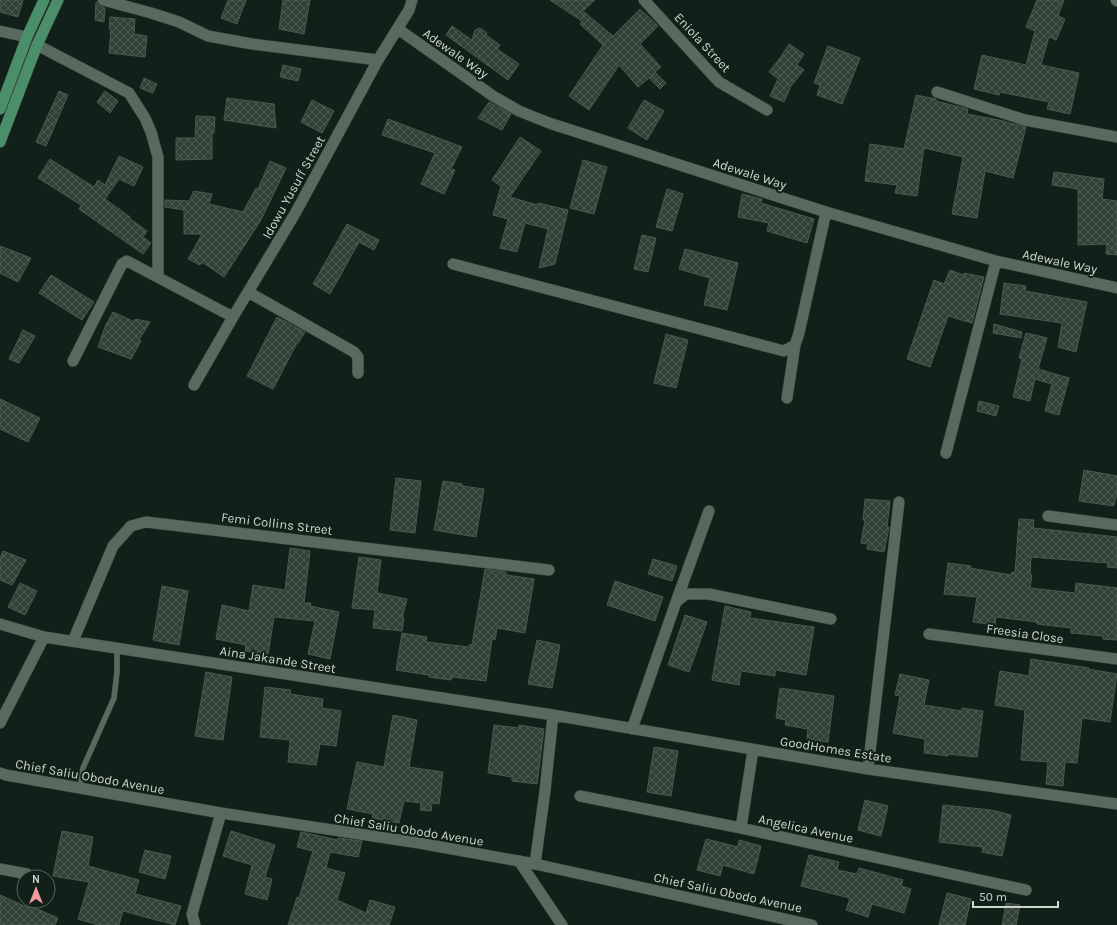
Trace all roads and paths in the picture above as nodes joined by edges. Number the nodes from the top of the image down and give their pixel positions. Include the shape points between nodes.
1 (44, 0) edge
2 (58, 0) edge
3 (103, 0) edge
4 (412, 0) edge
5 (644, 0) edge
6 (398, 29) junction
7 (0, 31) edge
8 (27, 37) junction
9 (38, 45) junction
10 (378, 60) junction
11 (937, 92) dead end
12 (0, 109) edge
13 (767, 110) dead end
14 (1117, 138) edge
15 (0, 142) edge
16 (826, 212) junction
17 (996, 262) junction
18 (453, 264) dead end
19 (158, 277) junction
20 (1117, 288) edge
21 (248, 292) junction
22 (233, 317) junction
23 (794, 345) junction
24 (73, 361) dead end
25 (358, 373) dead end
26 (194, 385) dead end
27 (787, 398) dead end
28 (946, 453) dead end
29 (899, 502) dead end
30 (709, 511) dead end
31 (1048, 516) dead end
32 (1117, 525) edge
33 (549, 570) dead end
34 (676, 602) junction
35 (831, 619) dead end
36 (0, 624) edge
37 (929, 634) dead end
38 (44, 637) junction
39 (73, 641) junction
40 (117, 648) junction
41 (1117, 659) edge
42 (553, 715) junction
43 (0, 723) edge
44 (632, 729) junction
45 (753, 750) junction
46 (868, 769) junction
47 (0, 773) edge
48 (80, 788) junction
49 (580, 796) dead end
50 (1117, 804) edge
51 (221, 813) junction
52 (741, 828) junction
53 (519, 861) junction
54 (535, 864) junction
55 (0, 869) edge
56 (16, 872) edge
57 (1026, 890) dead end
58 (195, 925) edge
59 (562, 925) edge
60 (812, 925) edge

1 - 8 main road
2 - 9 main road
3 - 10 street via 165,17 208,36
4 - 6 street, Idowu Yusuff Street
5 - 13 street, Eniola Street via 719,82
6 - 10 street, Idowu Yusuff Street
6 - 16 street, Adewale Way via 493,96 549,124
7 - 8 street
8 - 12 main road
9 - 15 main road
9 - 19 street via 129,93 145,118 158,157
10 - 21 street, Idowu Yusuff Street via 296,212
11 - 14 street via 1025,120
16 - 17 street, Adewale Way
16 - 23 street via 799,333
17 - 20 street, Adewale Way
17 - 28 street
18 - 23 street via 784,351
19 - 22 street
19 - 24 street via 127,261 122,264
21 - 22 street, Idowu Yusuff Street
21 - 25 street via 354,352 358,357
22 - 26 street, Idowu Yusuff Street
23 - 27 street
29 - 46 street
30 - 34 street
31 - 32 street
33 - 39 street, Femi Collins Street via 146,522 132,526 112,546
34 - 35 street via 686,594 709,594
34 - 44 street
36 - 38 street, Aina Jakande Street
37 - 41 street, Freesia Close
38 - 39 street, Aina Jakande Street
38 - 43 street
39 - 40 street, Aina Jakande Street
40 - 42 street, Aina Jakande Street
40 - 48 lane via 114,698 83,768
42 - 44 street, GoodHomes Estate
42 - 54 street
44 - 45 street, GoodHomes Estate
45 - 46 street, GoodHomes Estate
45 - 52 street
46 - 50 street, GoodHomes Estate
47 - 48 street, Chief Saliu Obodo Avenue
48 - 51 street, Chief Saliu Obodo Avenue
49 - 52 street, Angelica Avenue
51 - 53 street, Chief Saliu Obodo Avenue
51 - 58 street via 192,914
52 - 57 street, Angelica Avenue
53 - 54 street, Chief Saliu Obodo Avenue
53 - 59 street
54 - 60 street, Chief Saliu Obodo Avenue
55 - 56 street

